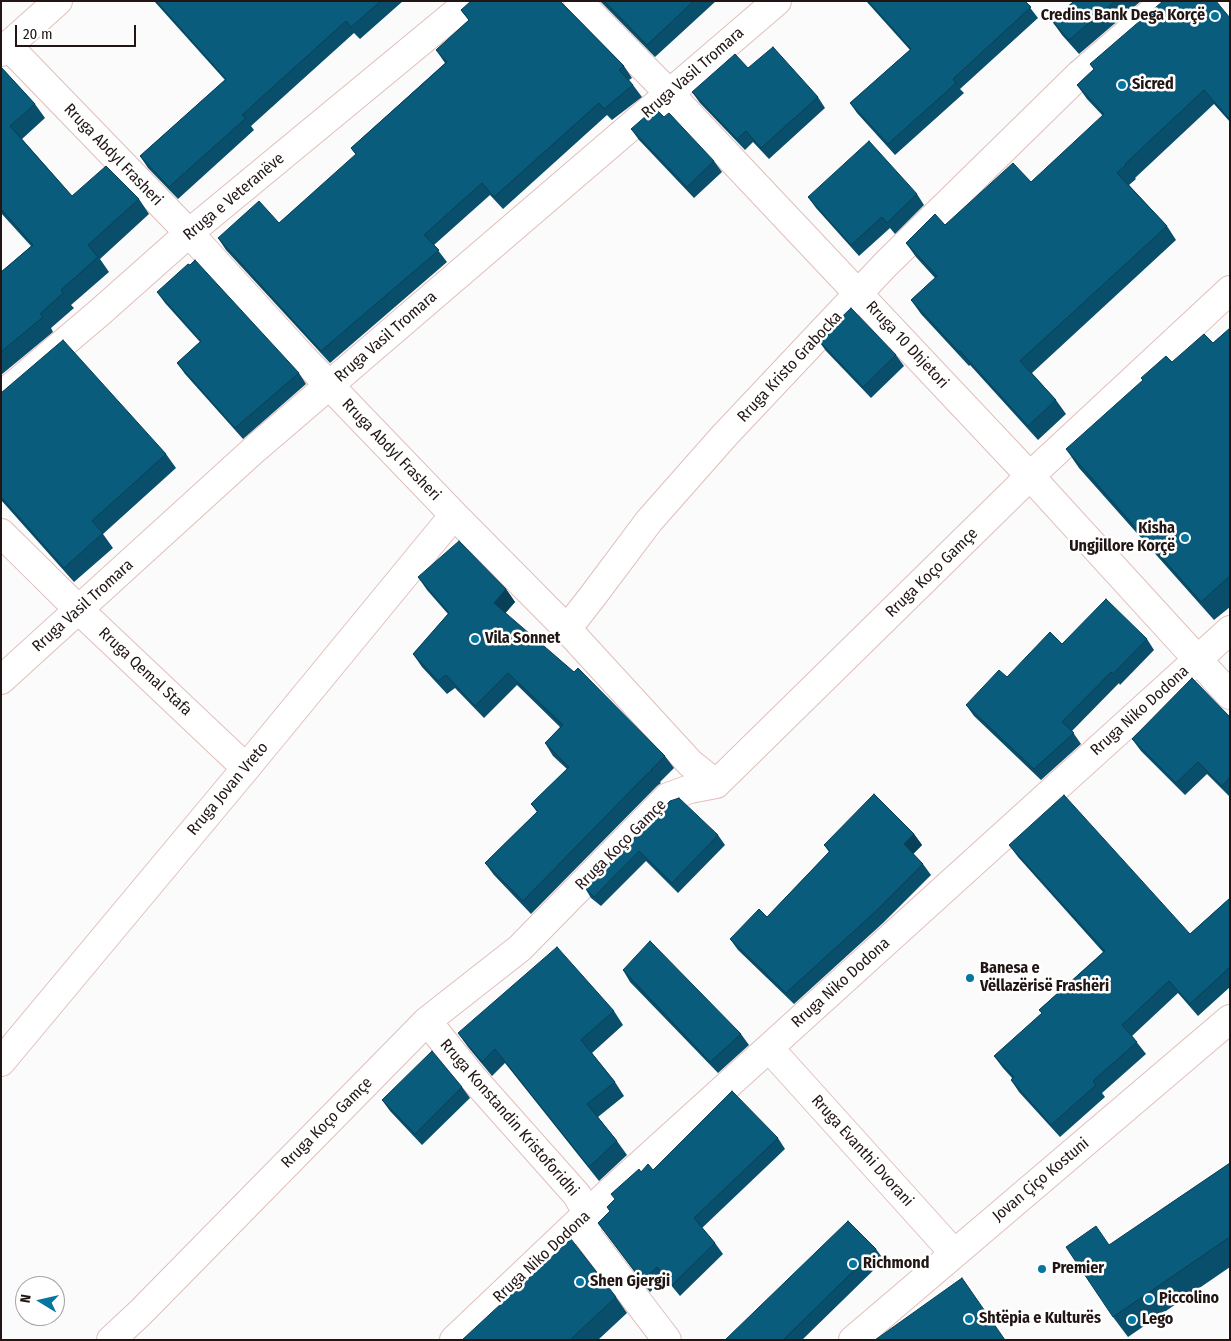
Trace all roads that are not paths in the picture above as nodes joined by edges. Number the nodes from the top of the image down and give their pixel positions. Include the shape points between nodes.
1 (58, 1) edge
2 (470, 1) edge
3 (578, 1) edge
4 (777, 1) edge
5 (1166, 1) edge
6 (5, 49) edge
7 (669, 93) junction
8 (189, 233) junction
9 (1230, 290) edge
10 (859, 294) junction
11 (330, 386) junction
12 (1, 396) edge
13 (1030, 476) junction
14 (454, 515) junction
15 (1, 533) edge
16 (79, 610) junction
17 (567, 629) junction
18 (1230, 630) edge
19 (1198, 658) junction
20 (1, 680) edge
21 (1230, 695) edge
22 (246, 768) junction
23 (716, 784) junction
24 (1230, 1019) edge
25 (427, 1021) junction
26 (769, 1048) junction
27 (1, 1062) edge
28 (588, 1214) junction
29 (954, 1253) junction
30 (112, 1340) edge
31 (454, 1340) edge
32 (667, 1340) edge
33 (853, 1340) edge

1 - 6 street
2 - 8 street, Rruga e Veteranëve
3 - 7 street, Rruga 10 Dhjetori
4 - 7 street, Rruga Vasil Tromara
5 - 10 street, Rruga Kristo Grabocka via 1080,74
6 - 8 street, Rruga Abdyl Frasheri
7 - 10 street, Rruga 10 Dhjetori
7 - 11 street, Rruga Vasil Tromara
8 - 11 street, Rruga Abdyl Frasheri
8 - 12 street, Rruga e Veteranëve
9 - 13 street, Rruga Koço Gamçe
10 - 13 street, Rruga 10 Dhjetori
10 - 17 street, Rruga Kristo Grabocka via 724,436 656,514
11 - 14 street, Rruga Abdyl Frasheri
11 - 16 street, Rruga Vasil Tromara via 256,448
13 - 19 street, Rruga 10 Dhjetori
13 - 23 street, Rruga Koço Gamçe
14 - 17 street, Rruga Abdyl Frasheri
14 - 22 street, Rruga Jovan Vreto
15 - 16 street, Rruga Qemal Stafa
16 - 20 street, Rruga Vasil Tromara
16 - 22 street, Rruga Qemal Stafa
17 - 23 street, Rruga Abdyl Frasheri via 690,762
18 - 19 street, Rruga Niko Dodona
19 - 21 street, Rruga 10 Dhjetori
19 - 26 street, Rruga Niko Dodona
22 - 27 street, Rruga Jovan Vreto
23 - 25 street, Rruga Koço Gamçe via 668,797 520,948
24 - 29 street, Jovan Çiço Kostuni
25 - 28 street, Rruga Konstandin Kristoforidhi via 472,1077 578,1195
25 - 30 street, Rruga Koço Gamçe
26 - 28 street, Rruga Niko Dodona
26 - 29 street, Rruga Evanthi Dvorani
28 - 31 street, Rruga Niko Dodona
28 - 32 street, Rruga Konstandin Kristoforidhi via 587,1235
29 - 33 street, Jovan Çiço Kostuni

